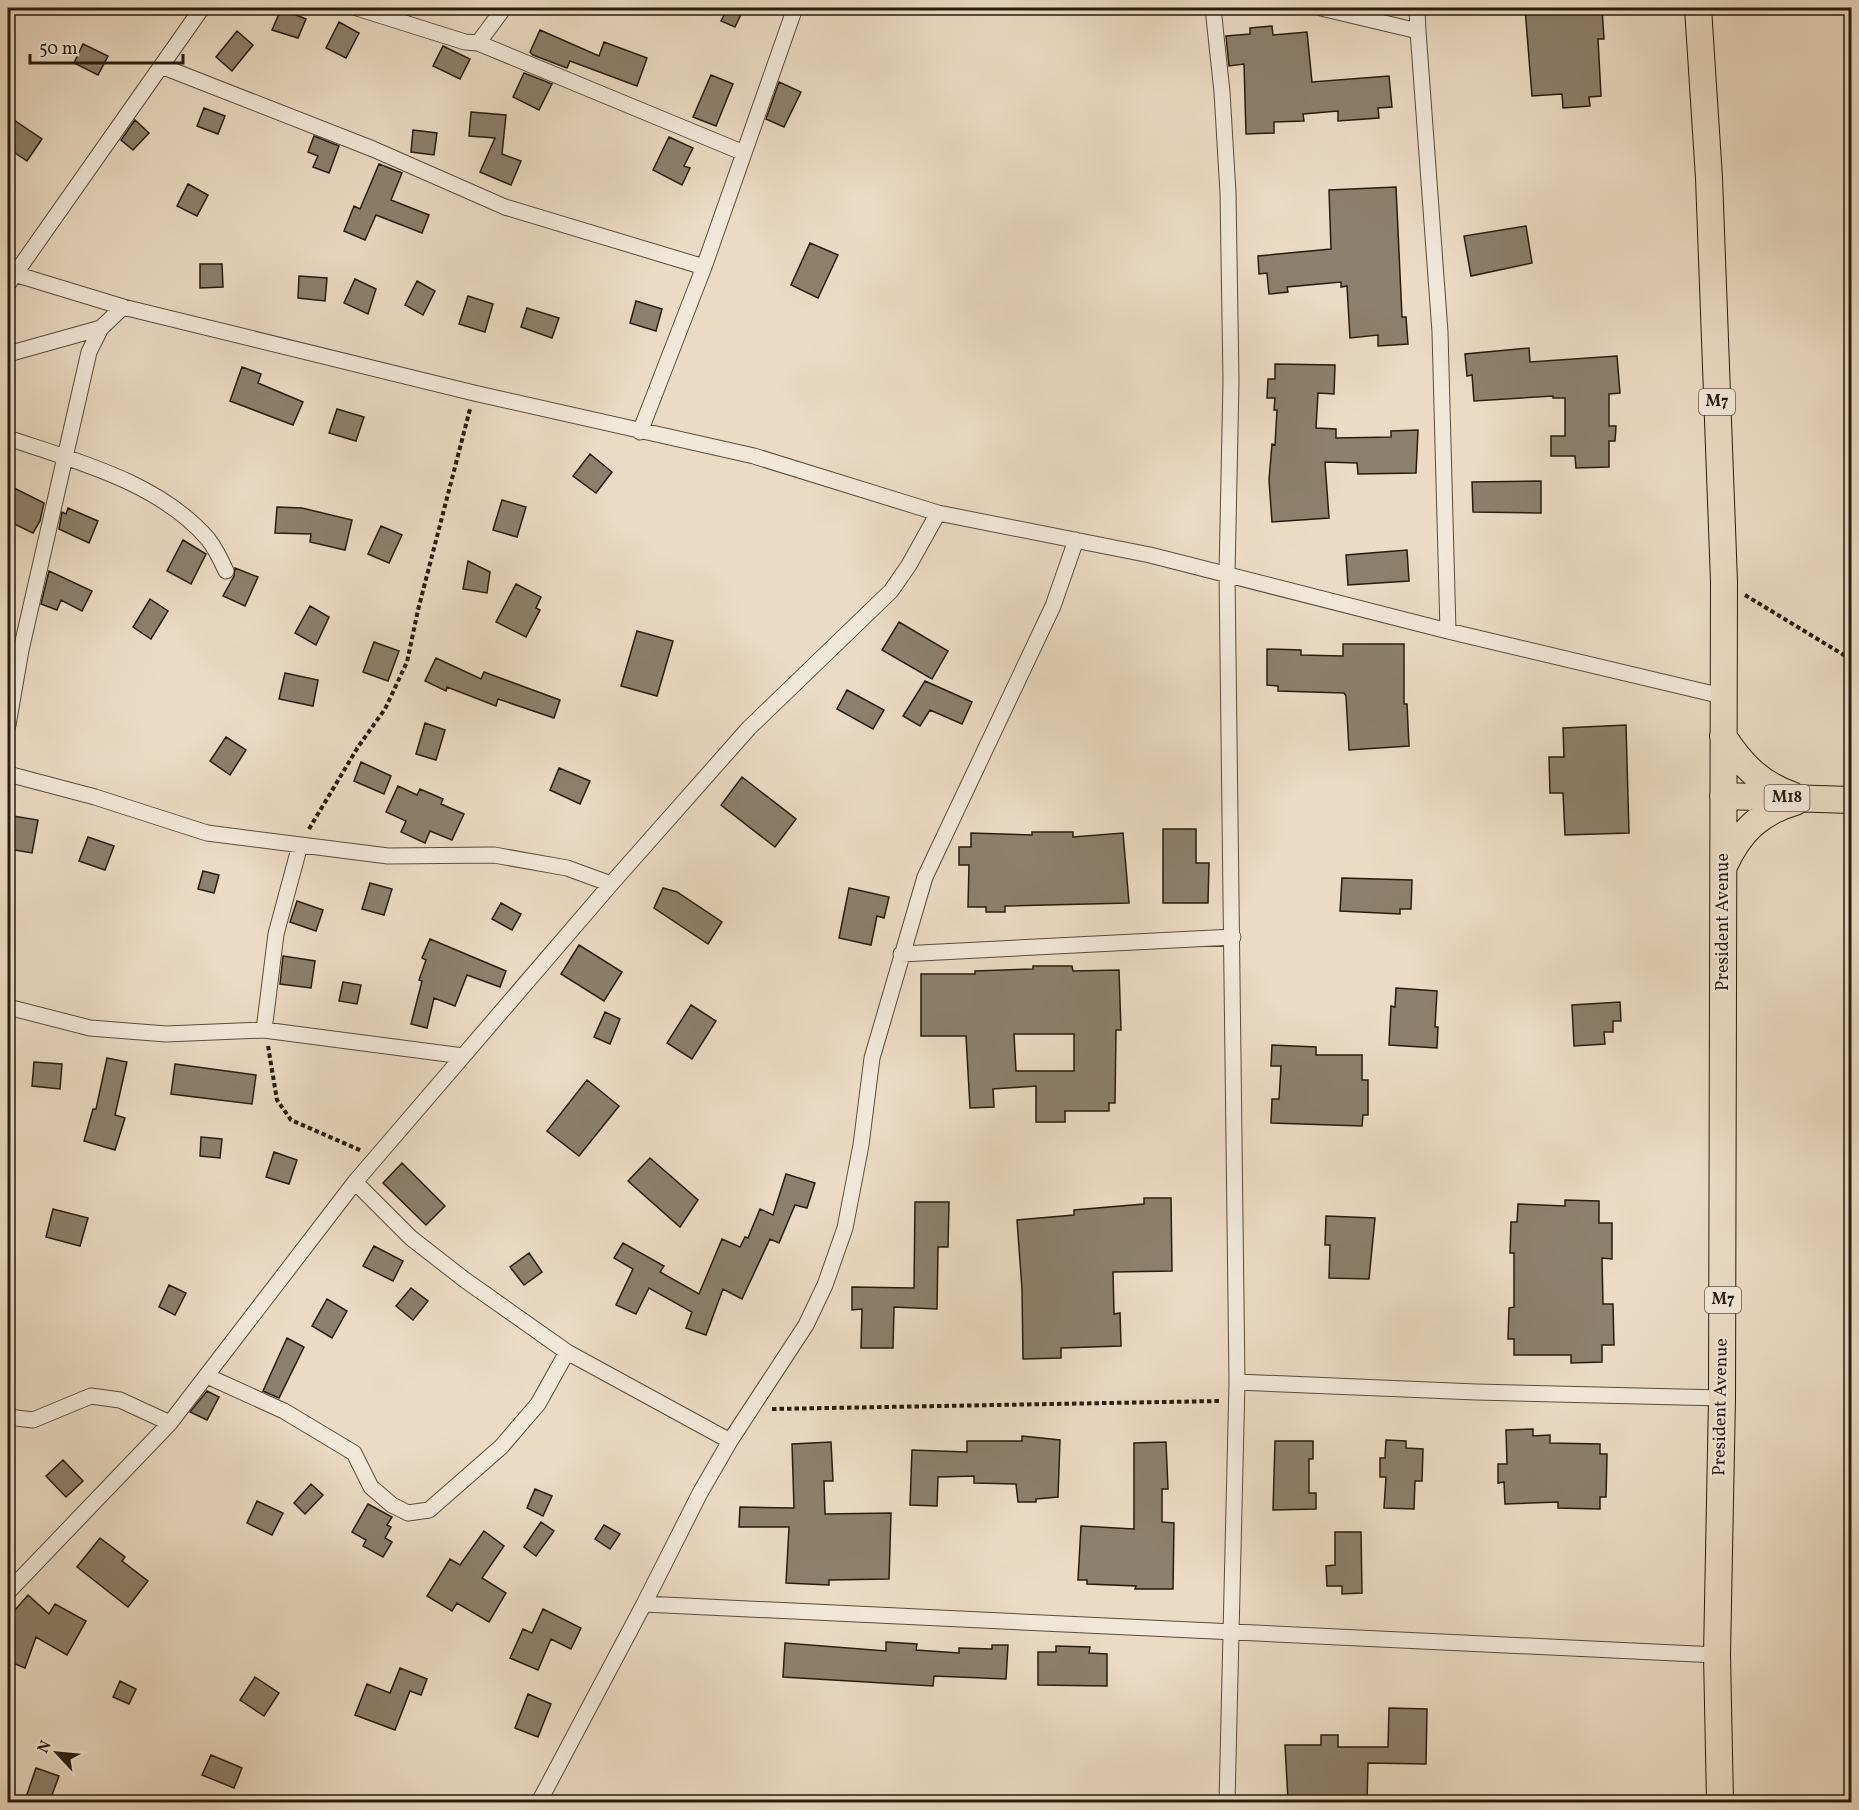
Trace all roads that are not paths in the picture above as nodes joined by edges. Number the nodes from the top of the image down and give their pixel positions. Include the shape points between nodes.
1 (202, 8) edge
2 (357, 8) edge
3 (504, 8) edge
4 (795, 8) edge
5 (1213, 8) edge
6 (1321, 8) edge
7 (1417, 8) edge
8 (1698, 8) edge
9 (1418, 31) junction
10 (478, 43) junction
11 (161, 66) junction
12 (744, 153) junction
13 (704, 267) junction
14 (10, 276) edge
15 (123, 307) junction
16 (101, 328) junction
17 (8, 354) edge
18 (640, 432) junction
19 (8, 438) edge
20 (65, 459) junction
21 (938, 513) junction
22 (1076, 540) junction
23 (226, 571) dead end
24 (1227, 574) junction
25 (1448, 631) junction
26 (1722, 696) junction
27 (8, 725) edge
28 (1723, 736) junction
29 (8, 774) edge
30 (1723, 796) junction
31 (1804, 799) junction
32 (1851, 800) edge
33 (300, 845) junction
34 (1723, 868) junction
35 (611, 884) junction
36 (1233, 937) junction
37 (901, 954) junction
38 (8, 1006) edge
39 (264, 1030) junction
40 (464, 1056) junction
41 (355, 1182) junction
42 (567, 1352) junction
43 (207, 1376) junction
44 (1237, 1382) junction
45 (1722, 1398) junction
46 (8, 1417) edge
47 (170, 1423) junction
48 (730, 1441) junction
49 (8, 1589) edge
50 (644, 1604) junction
51 (1232, 1632) junction
52 (1717, 1655) junction
53 (539, 1803) edge
54 (1227, 1803) edge
55 (1720, 1803) edge

1 - 11 street
2 - 10 street
3 - 10 street
4 - 12 street
5 - 24 street via 1228,194 1231,381
6 - 9 street
7 - 9 street
8 - 26 main road, M7 via 1709,178 1724,582
9 - 25 street via 1440,332
10 - 12 street
11 - 13 street via 374,149 505,207
11 - 14 street
12 - 13 street
13 - 18 street
14 - 15 street
15 - 16 street
15 - 18 street
16 - 17 street
16 - 20 street via 84,372
18 - 21 street via 754,456
19 - 20 street
20 - 23 street via 124,480 161,500 209,540
20 - 27 street via 21,650
21 - 22 street
21 - 35 street via 891,591 749,728
22 - 24 street
22 - 37 street via 1053,606 925,878
24 - 25 street
24 - 36 street
25 - 26 street
26 - 28 main road, M7
28 - 30 main road, M7
28 - 31 main road via 1756,777
29 - 33 street via 207,833
30 - 31 main road, M18
30 - 34 main road, President Avenue / M7
31 - 32 main road, M18
31 - 34 main road via 1777,807 1753,822 1735,843
33 - 35 street via 388,856 494,855 567,868
33 - 39 street via 276,934
34 - 45 main road, President Avenue / M7
35 - 40 street
36 - 37 street
36 - 44 street
37 - 48 street via 872,1058 845,1228 825,1285 806,1325
38 - 39 street via 90,1028 166,1034
39 - 40 street
40 - 41 street
41 - 42 street via 411,1238
41 - 43 street
42 - 43 street via 538,1404 501,1448 429,1510 419,1514 392,1505 371,1487 354,1453 284,1411
42 - 48 street
43 - 47 street
44 - 45 street
44 - 51 street
45 - 52 main road, President Avenue / M7
46 - 47 street via 33,1420 92,1396 120,1400
47 - 49 street
48 - 50 street
50 - 51 street
50 - 53 street
51 - 52 street
51 - 54 street
52 - 55 main road, President Avenue / M7

